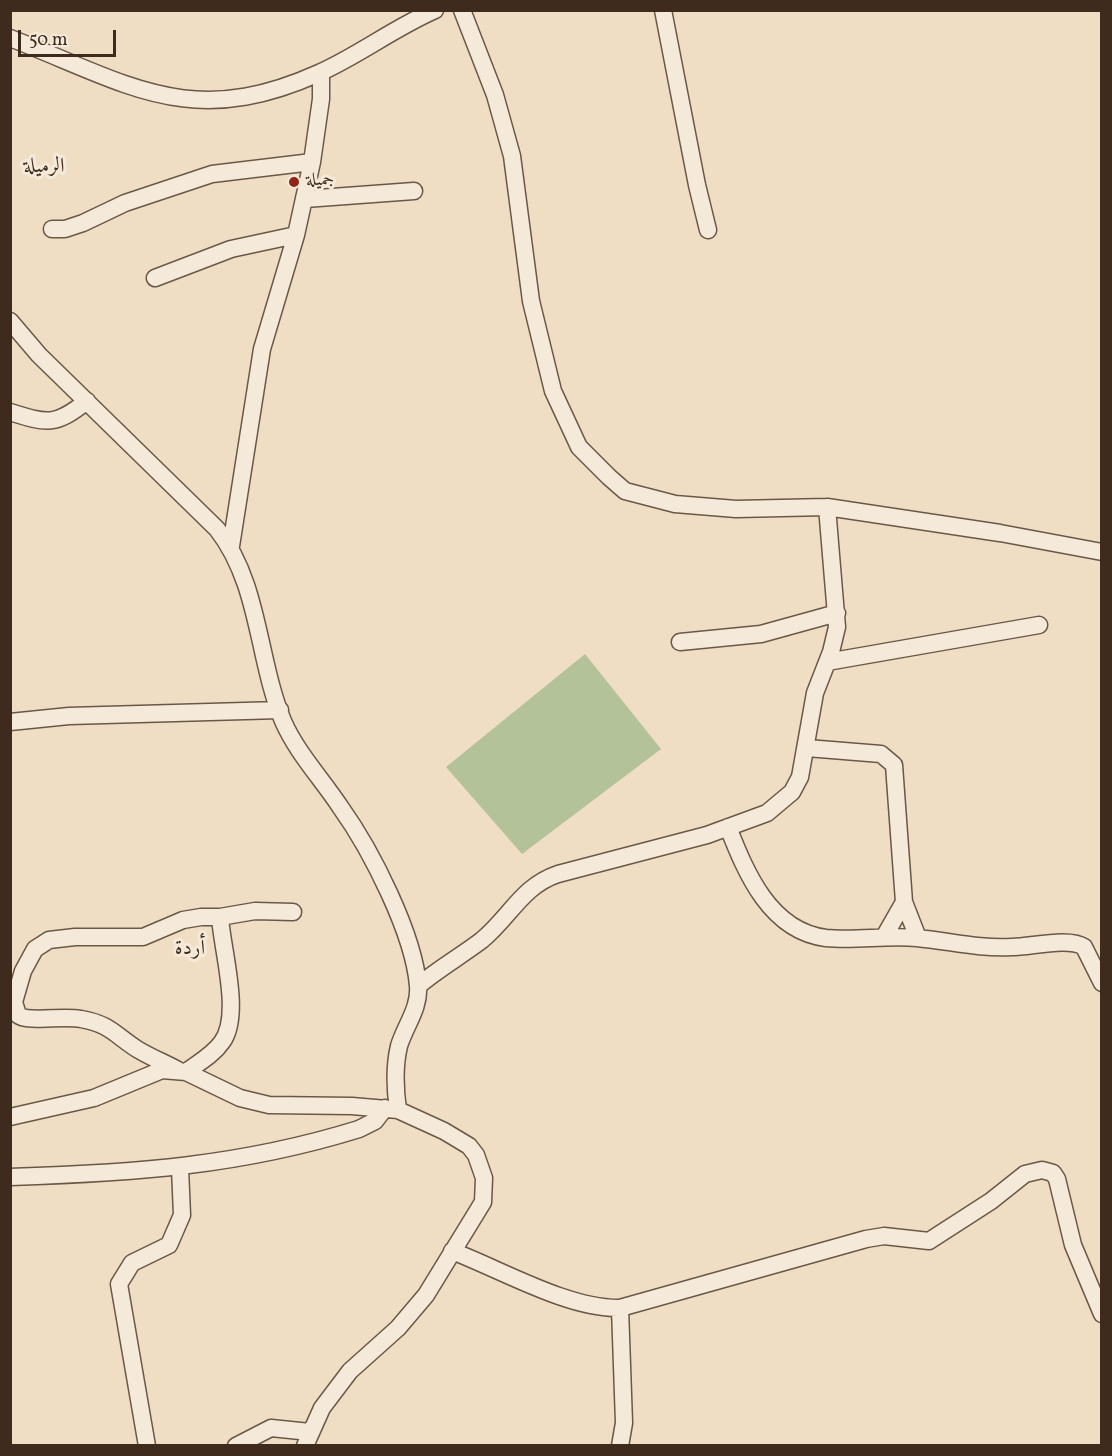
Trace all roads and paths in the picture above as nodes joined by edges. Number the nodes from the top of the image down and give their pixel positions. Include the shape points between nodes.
1 (435, 10) edge
2 (462, 10) edge
3 (663, 10) edge
4 (10, 38) edge
5 (321, 72) junction
6 (312, 162) junction
7 (414, 191) dead end
8 (305, 199) junction
9 (52, 229) dead end
10 (708, 230) dead end
11 (296, 235) junction
12 (155, 278) dead end
13 (10, 321) edge
14 (87, 401) junction
15 (10, 412) edge
16 (827, 507) junction
17 (231, 546) junction
18 (1101, 552) edge
19 (837, 613) junction
20 (1039, 625) dead end
21 (680, 642) dead end
22 (827, 662) junction
23 (280, 710) junction
24 (10, 722) edge
25 (807, 748) junction
26 (728, 827) junction
27 (904, 902) junction
28 (293, 912) dead end
29 (220, 917) junction
30 (884, 937) junction
31 (918, 938) junction
32 (1101, 983) edge
33 (418, 986) junction
34 (182, 1071) junction
35 (392, 1109) junction
36 (10, 1117) edge
37 (180, 1168) junction
38 (10, 1177) edge
39 (452, 1251) junction
40 (620, 1308) junction
41 (1101, 1314) edge
42 (307, 1439) edge
43 (147, 1446) edge
44 (236, 1446) edge
45 (620, 1446) edge

1 - 5 street
2 - 16 street via 495,95 512,156 540,344 556,399 579,447 625,490 651,499 736,509
3 - 10 street
4 - 5 street via 142,91 192,101 244,98
5 - 6 street
6 - 8 street
6 - 9 street via 212,174 125,203 83,223
7 - 8 street
8 - 11 street
11 - 12 street via 231,249
11 - 17 street via 262,349
13 - 14 street
14 - 15 street via 51,423
14 - 17 street
16 - 18 street via 1000,532
16 - 19 street
17 - 23 street via 252,601 264,662
19 - 21 street via 761,634
19 - 22 street via 836,638
20 - 22 street
22 - 25 street via 810,709
23 - 24 street via 69,716
23 - 33 street via 291,735 357,834 396,906
25 - 26 street via 800,777 782,803 767,813
25 - 27 street via 881,754 890,759 895,772
26 - 30 street via 750,877 792,927 827,938
26 - 33 street via 540,881 482,940
27 - 30 street
27 - 31 street
28 - 29 street via 255,911
29 - 34 street via 230,983 227,1031 216,1050
29 - 34 street via 183,920 143,937 75,937 41,943 27,961 14,1002 23,1019 62,1016 105,1026 136,1049
30 - 31 street
31 - 32 street via 979,947 1076,943 1084,947
33 - 35 street via 415,1008 397,1059
34 - 35 street via 240,1098 269,1105
34 - 36 street via 155,1072 94,1098
35 - 37 street via 375,1121 332,1138 243,1159
35 - 39 street via 461,1140 481,1166 483,1202
37 - 38 street
37 - 43 street via 182,1215 168,1245 132,1263 119,1284
39 - 40 street via 567,1298
39 - 42 street via 412,1313 350,1371 322,1408
40 - 41 street via 866,1239 884,1236 929,1241 991,1202 1016,1179 1042,1170 1053,1173 1057,1179 1073,1245
40 - 45 street via 624,1407
42 - 44 street via 272,1428

